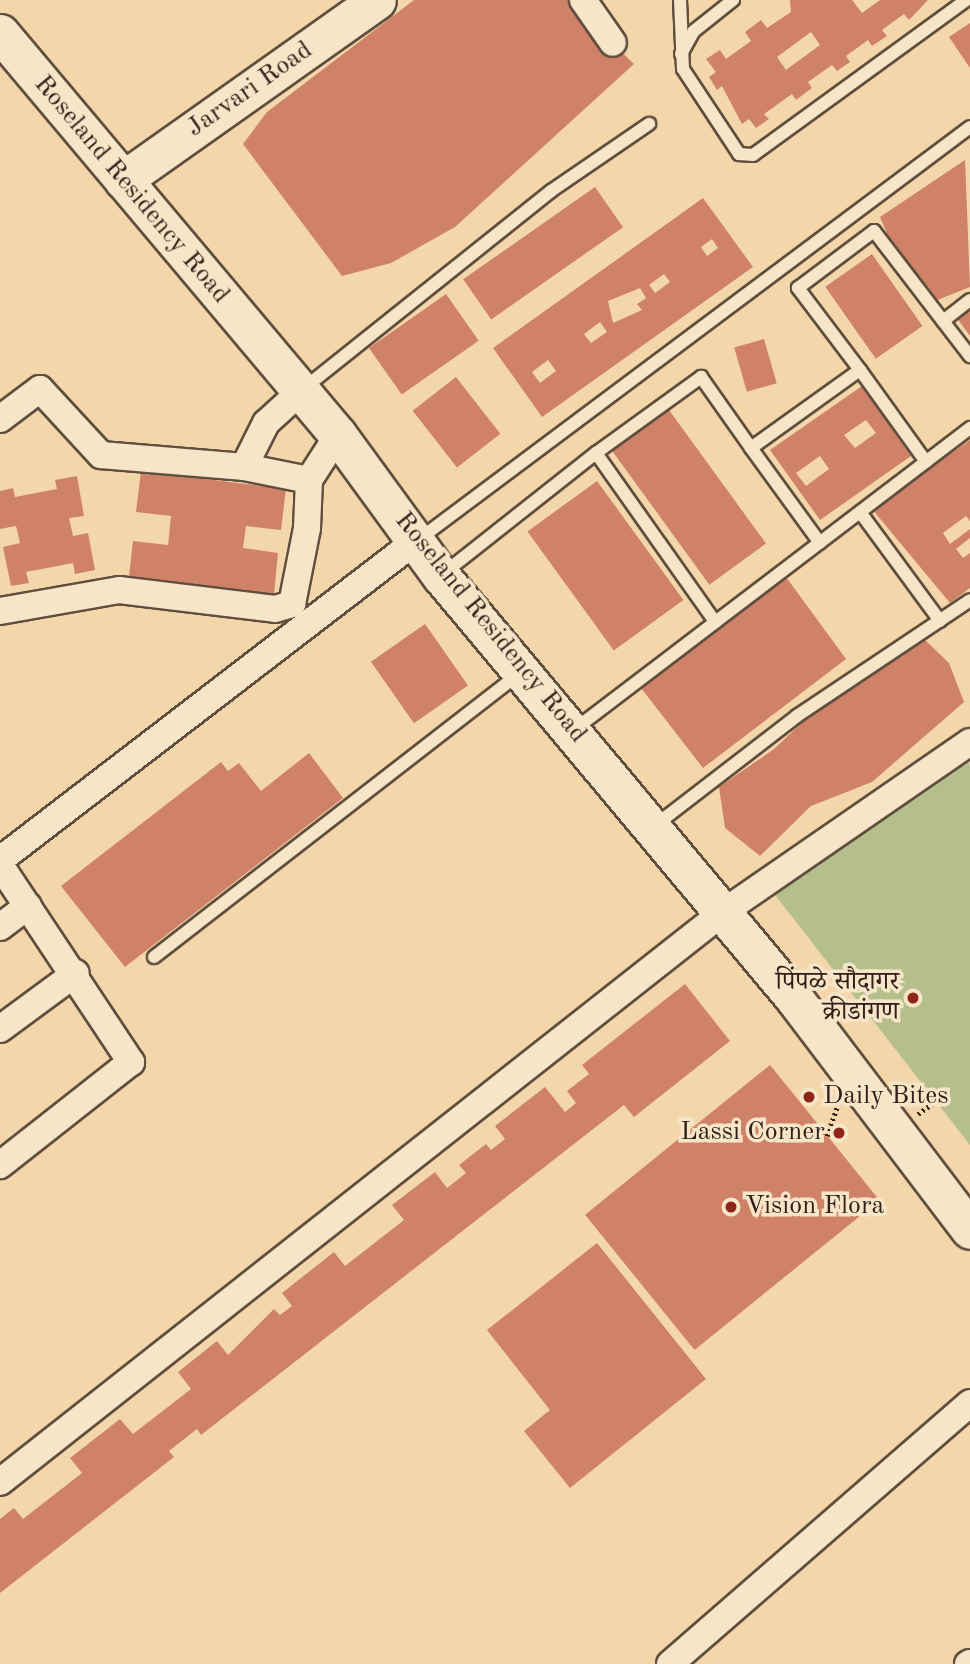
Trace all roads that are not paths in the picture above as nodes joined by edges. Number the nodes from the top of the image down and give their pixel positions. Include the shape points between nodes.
1 (377, 0) edge
2 (583, 0) edge
3 (680, 0) edge
4 (733, 0) edge
5 (967, 0) edge
6 (0, 33) edge
7 (613, 43) dead end
8 (679, 58) junction
9 (649, 124) dead end
10 (970, 127) edge
11 (123, 180) junction
12 (970, 300) edge
13 (943, 321) junction
14 (970, 356) edge
15 (860, 370) junction
16 (299, 392) junction
17 (0, 419) edge
18 (970, 428) edge
19 (338, 435) junction
20 (751, 448) junction
21 (596, 453) junction
22 (926, 462) junction
23 (244, 467) junction
24 (309, 480) junction
25 (860, 512) junction
26 (417, 540) junction
27 (820, 543) junction
28 (441, 576) junction
29 (970, 600) edge
30 (0, 611) edge
31 (940, 621) junction
32 (715, 622) junction
33 (523, 671) junction
34 (573, 731) junction
35 (970, 742) edge
36 (653, 827) junction
37 (0, 860) edge
38 (0, 865) edge
39 (29, 906) junction
40 (722, 913) junction
41 (0, 927) edge
42 (154, 957) dead end
43 (76, 973) junction
44 (0, 1029) edge
45 (0, 1165) edge
46 (970, 1230) edge
47 (970, 1403) edge
48 (0, 1482) edge
49 (670, 1664) edge

1 - 11 street, Jarvari Road
2 - 7 street
3 - 8 lane
4 - 8 lane via 694,31
5 - 8 lane via 752,155 739,154
6 - 11 street, Roseland Residency Road
9 - 16 lane via 551,191
10 - 26 lane
11 - 16 street, Roseland Residency Road
12 - 13 lane
13 - 14 lane
13 - 15 lane via 874,231 798,288
15 - 20 lane
15 - 22 lane
16 - 19 street, Roseland Residency Road
16 - 23 street via 266,423
17 - 23 street via 40,389 101,455
18 - 22 lane
19 - 24 street
19 - 26 street, Roseland Residency Road
20 - 21 lane via 701,377
20 - 27 lane
21 - 28 lane
21 - 32 lane
22 - 25 lane
23 - 24 street
24 - 30 street via 307,528 292,604 275,609 119,590
25 - 27 lane
25 - 31 lane
26 - 28 street, Roseland Residency Road
26 - 37 street
27 - 32 lane
28 - 33 street, Roseland Residency Road
29 - 31 lane
31 - 36 lane via 797,716
32 - 34 lane
33 - 34 street, Roseland Residency Road
33 - 42 lane
34 - 36 street, Roseland Residency Road
35 - 40 street
36 - 40 street, Roseland Residency Road
38 - 39 street
39 - 41 street
39 - 43 street
40 - 46 street, Roseland Residency Road
40 - 48 street
43 - 44 street
43 - 45 street via 131,1062
47 - 49 street

